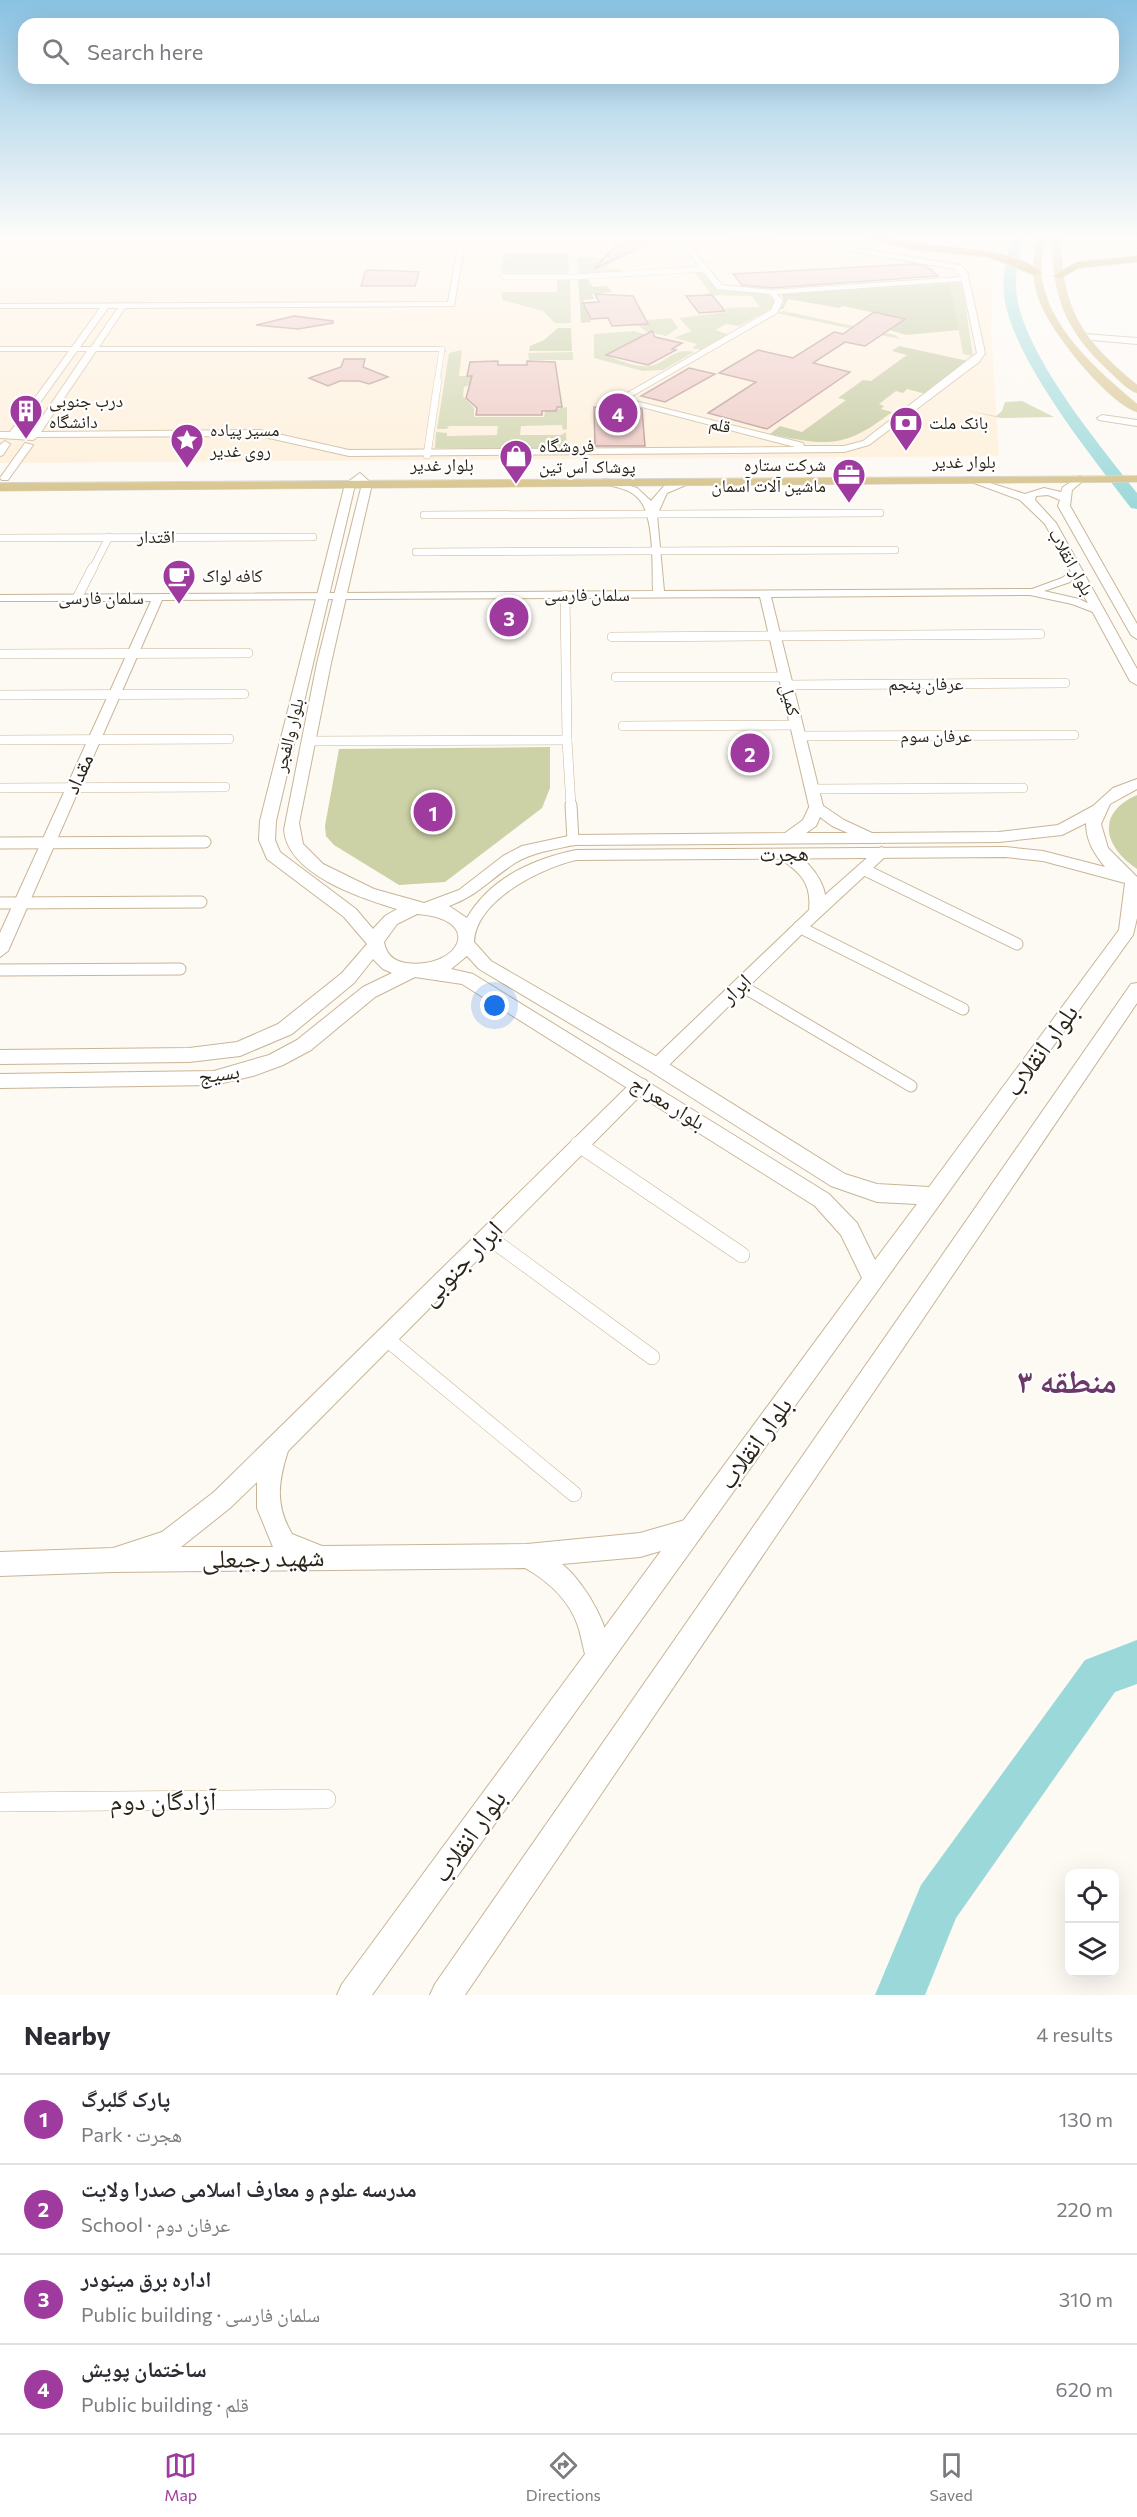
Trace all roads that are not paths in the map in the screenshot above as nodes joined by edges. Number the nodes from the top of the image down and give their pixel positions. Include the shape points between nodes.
1 (90, 328) edge
2 (107, 328) edge
3 (744, 328) edge
4 (976, 328) edge
5 (1059, 328) edge
6 (1079, 328) edge
7 (1084, 337) junction
8 (1137, 341) edge
9 (1115, 343) junction
10 (1137, 346) edge
11 (442, 348) joint
12 (0, 349) edge
13 (75, 349) junction
14 (93, 349) junction
15 (1096, 352) junction
16 (1083, 363) junction
17 (1106, 363) junction
18 (1117, 374) junction
19 (1094, 375) junction
20 (1137, 390) edge
21 (1133, 406) edge
22 (1137, 423) edge
23 (31, 439) junction
24 (6, 441) edge
25 (821, 450) junction
26 (426, 455) junction
27 (1136, 472) edge
28 (1078, 475) junction
29 (971, 480) junction
30 (2, 481) edge
31 (359, 481) junction
32 (606, 482) junction
33 (688, 482) junction
34 (34, 487) junction
35 (0, 492) edge
36 (1064, 498) junction
37 (1030, 499) junction
38 (880, 513) dead end
39 (652, 514) junction
40 (424, 515) dead end
41 (109, 537) junction
42 (313, 537) dead end
43 (0, 538) edge
44 (896, 550) dead end
45 (655, 551) junction
46 (416, 552) dead end
47 (1076, 571) junction
48 (1030, 592) junction
49 (659, 594) junction
50 (765, 594) junction
51 (565, 595) junction
52 (323, 596) junction
53 (341, 596) junction
54 (158, 597) junction
55 (0, 598) edge
56 (77, 598) junction
57 (1098, 611) junction
58 (1041, 634) dead end
59 (1137, 635) edge
60 (612, 636) dead end
61 (775, 636) junction
62 (248, 652) dead end
63 (133, 653) junction
64 (0, 654) edge
65 (615, 677) dead end
66 (785, 681) junction
67 (1137, 681) edge
68 (1065, 683) dead end
69 (244, 693) dead end
70 (0, 694) edge
71 (115, 694) junction
72 (623, 726) dead end
73 (798, 731) junction
74 (1074, 735) dead end
75 (95, 739) junction
76 (229, 739) dead end
77 (0, 740) edge
78 (567, 740) junction
79 (309, 741) junction
80 (1137, 784) edge
81 (225, 787) dead end
82 (0, 788) edge
83 (73, 788) junction
84 (1023, 788) dead end
85 (812, 789) junction
86 (816, 806) junction
87 (1096, 810) junction
88 (789, 838) junction
89 (48, 842) junction
90 (205, 842) dead end
91 (0, 843) edge
92 (878, 845) junction
93 (574, 848) junction
94 (782, 854) junction
95 (863, 869) junction
96 (1132, 881) edge
97 (201, 902) dead end
98 (0, 903) edge
99 (21, 903) junction
100 (421, 908) junction
101 (816, 912) junction
102 (799, 927) junction
103 (467, 939) junction
104 (375, 944) junction
105 (1017, 944) dead end
106 (0, 951) edge
107 (180, 969) dead end
108 (0, 970) edge
109 (418, 971) junction
110 (740, 985) junction
111 (1137, 989) edge
112 (963, 1009) dead end
113 (0, 1048) edge
114 (9, 1057) edge
115 (657, 1066) junction
116 (0, 1082) edge
117 (640, 1085) junction
118 (910, 1086) dead end
119 (578, 1144) junction
120 (838, 1180) junction
121 (934, 1196) junction
122 (822, 1200) junction
123 (487, 1236) junction
124 (742, 1255) dead end
125 (874, 1280) junction
126 (387, 1339) junction
127 (652, 1357) dead end
128 (280, 1440) junction
129 (574, 1494) dead end
130 (692, 1530) junction
131 (527, 1556) junction
132 (331, 1557) junction
133 (113, 1560) junction
134 (0, 1564) edge
135 (598, 1658) junction
136 (327, 1799) dead end
137 (0, 1802) edge
138 (353, 1995) edge
139 (446, 1995) edge

1 - 13 street
2 - 14 street
3 - 25 street, قلم via 619,400
4 - 25 street via 981,353 976,360 866,443
5 - 16 main road
6 - 7 main road
7 - 9 main road
7 - 15 main road
8 - 9 main road
9 - 10 main road
9 - 15 main road
11 - 14 street
11 - 26 street
12 - 13 street
13 - 14 street
13 - 24 street
14 - 23 street
15 - 17 main road
16 - 17 main road
16 - 19 main road
17 - 18 main road
18 - 19 main road
18 - 20 main road
19 - 21 main road
21 - 22 street via 1102,418
23 - 24 street
23 - 26 street via 260,433 349,453
23 - 30 street
25 - 26 street
27 - 28 main road, بلوار غدیر
28 - 29 main road, بلوار غدیر
28 - 31 main road, بلوار غدیر
28 - 36 main road, بلوار انقلاب
29 - 33 main road, بلوار غدیر
29 - 37 main road
30 - 31 main road, بلوار غدیر
30 - 34 main road, بلوار غدیر
31 - 32 main road, بلوار غدیر
31 - 34 main road, بلوار غدیر
31 - 52 main road, بلوار والفجر
31 - 53 main road, بلوار والفجر
32 - 33 main road, بلوار غدیر
32 - 39 street via 636,491
33 - 39 street via 662,491
34 - 35 main road
36 - 37 main road via 1041,491 1031,494
36 - 59 main road, بلوار انقلاب via 1072,523
37 - 47 main road, بلوار انقلاب via 1050,523
38 - 39 street
39 - 40 street
39 - 45 street
41 - 42 street, اقتدار
41 - 43 street, اقتدار
41 - 56 street
44 - 45 street
45 - 46 street
45 - 49 street
47 - 48 street, سلمان فارسی via 1050,588
47 - 57 main road, بلوار انقلاب
48 - 50 street, سلمان فارسی
48 - 57 street, سلمان فارسی via 1075,601
49 - 50 street, سلمان فارسی
49 - 51 street, سلمان فارسی
50 - 61 street, کمیل
51 - 53 street, سلمان فارسی
51 - 78 street
52 - 53 street, سلمان فارسی
52 - 54 street, سلمان فارسی
52 - 104 main road, بلوار والفجر via 268,821 267,840 273,855 350,912
53 - 79 main road, بلوار والفجر
54 - 56 street, سلمان فارسی
54 - 63 street, مقداد
55 - 56 street, سلمان فارسی
57 - 67 main road, بلوار انقلاب
58 - 61 street
60 - 61 street
61 - 66 street, کمیل
62 - 63 street
63 - 64 street
63 - 71 street, مقداد
65 - 66 street, عرفان پنجم
66 - 68 street, عرفان پنجم
66 - 73 street, کمیل
69 - 71 street
70 - 71 street
71 - 75 street, مقداد
72 - 73 street, عرفان سوم
73 - 74 street, عرفان سوم
73 - 85 street, کمیل
75 - 76 street
75 - 77 street
75 - 83 street, مقداد
78 - 79 street
78 - 93 street
79 - 100 main road, بلوار والفجر via 292,819 295,845 303,856 328,873 377,899
80 - 87 main road, هجرت via 1119,790
81 - 83 street
82 - 83 street
83 - 89 street, مقداد
84 - 85 street
85 - 86 street, کمیل
86 - 88 main road via 810,823
86 - 92 main road
87 - 92 main road, هجرت via 1062,830
87 - 96 main road via 1092,823 1094,838 1102,853
88 - 92 main road, هجرت
88 - 93 main road, هجرت
89 - 90 street
89 - 91 street
89 - 99 street, مقداد
92 - 94 main road, هجرت
92 - 95 street, ابرار
92 - 96 main road, هجرت via 1043,856
93 - 94 main road, هجرت
93 - 100 main road, هجرت via 528,850 508,860 465,894
93 - 103 main road, هجرت via 526,871 484,904
94 - 101 street via 801,865 814,879 819,896
95 - 101 street, ابرار
95 - 105 street
96 - 121 main road, بلوار انقلاب via 1127,931
97 - 99 street
98 - 99 street
99 - 106 street, مقداد
100 - 103 main road via 454,915
100 - 104 main road via 395,915 381,927
101 - 102 street, ابرار
102 - 110 street, ابرار
102 - 112 street
103 - 109 main road via 459,957 445,966
103 - 115 main road, بلوار معراج via 485,965
104 - 109 main road via 381,958 392,967
104 - 114 main road, بسیج via 348,978 285,1029 240,1049 189,1055
107 - 108 street
109 - 116 main road, بسیج via 369,992 304,1045 246,1071 204,1078
109 - 117 main road, بلوار معراج via 467,979
110 - 115 street, ابرار
110 - 118 street
111 - 139 main road, بلوار انقلاب
113 - 114 street
115 - 120 main road, بلوار معراج
117 - 119 street, ابرار جنوبی
117 - 122 main road, بلوار معراج
119 - 123 street, ابرار جنوبی
119 - 124 street
120 - 121 main road, بلوار معراج via 877,1193
120 - 122 main road via 835,1193
121 - 125 main road, بلوار انقلاب
122 - 125 main road, بلوار معراج via 849,1229
123 - 126 street, ابرار جنوبی
123 - 127 street
125 - 130 main road, بلوار انقلاب
126 - 128 street, ابرار جنوبی
126 - 129 street
128 - 132 street, ابرار جنوبی via 266,1479 268,1517 284,1543
128 - 133 street, ابرار جنوبی via 252,1473 169,1542
130 - 131 street, شهید رجبعلی via 640,1545
130 - 135 main road, بلوار انقلاب
131 - 132 street, شهید رجبعلی
131 - 135 street via 549,1568 583,1606
132 - 133 street, شهید رجبعلی
133 - 134 street, شهید رجبعلی
135 - 138 main road, بلوار انقلاب
136 - 137 street, آزادگان دوم

